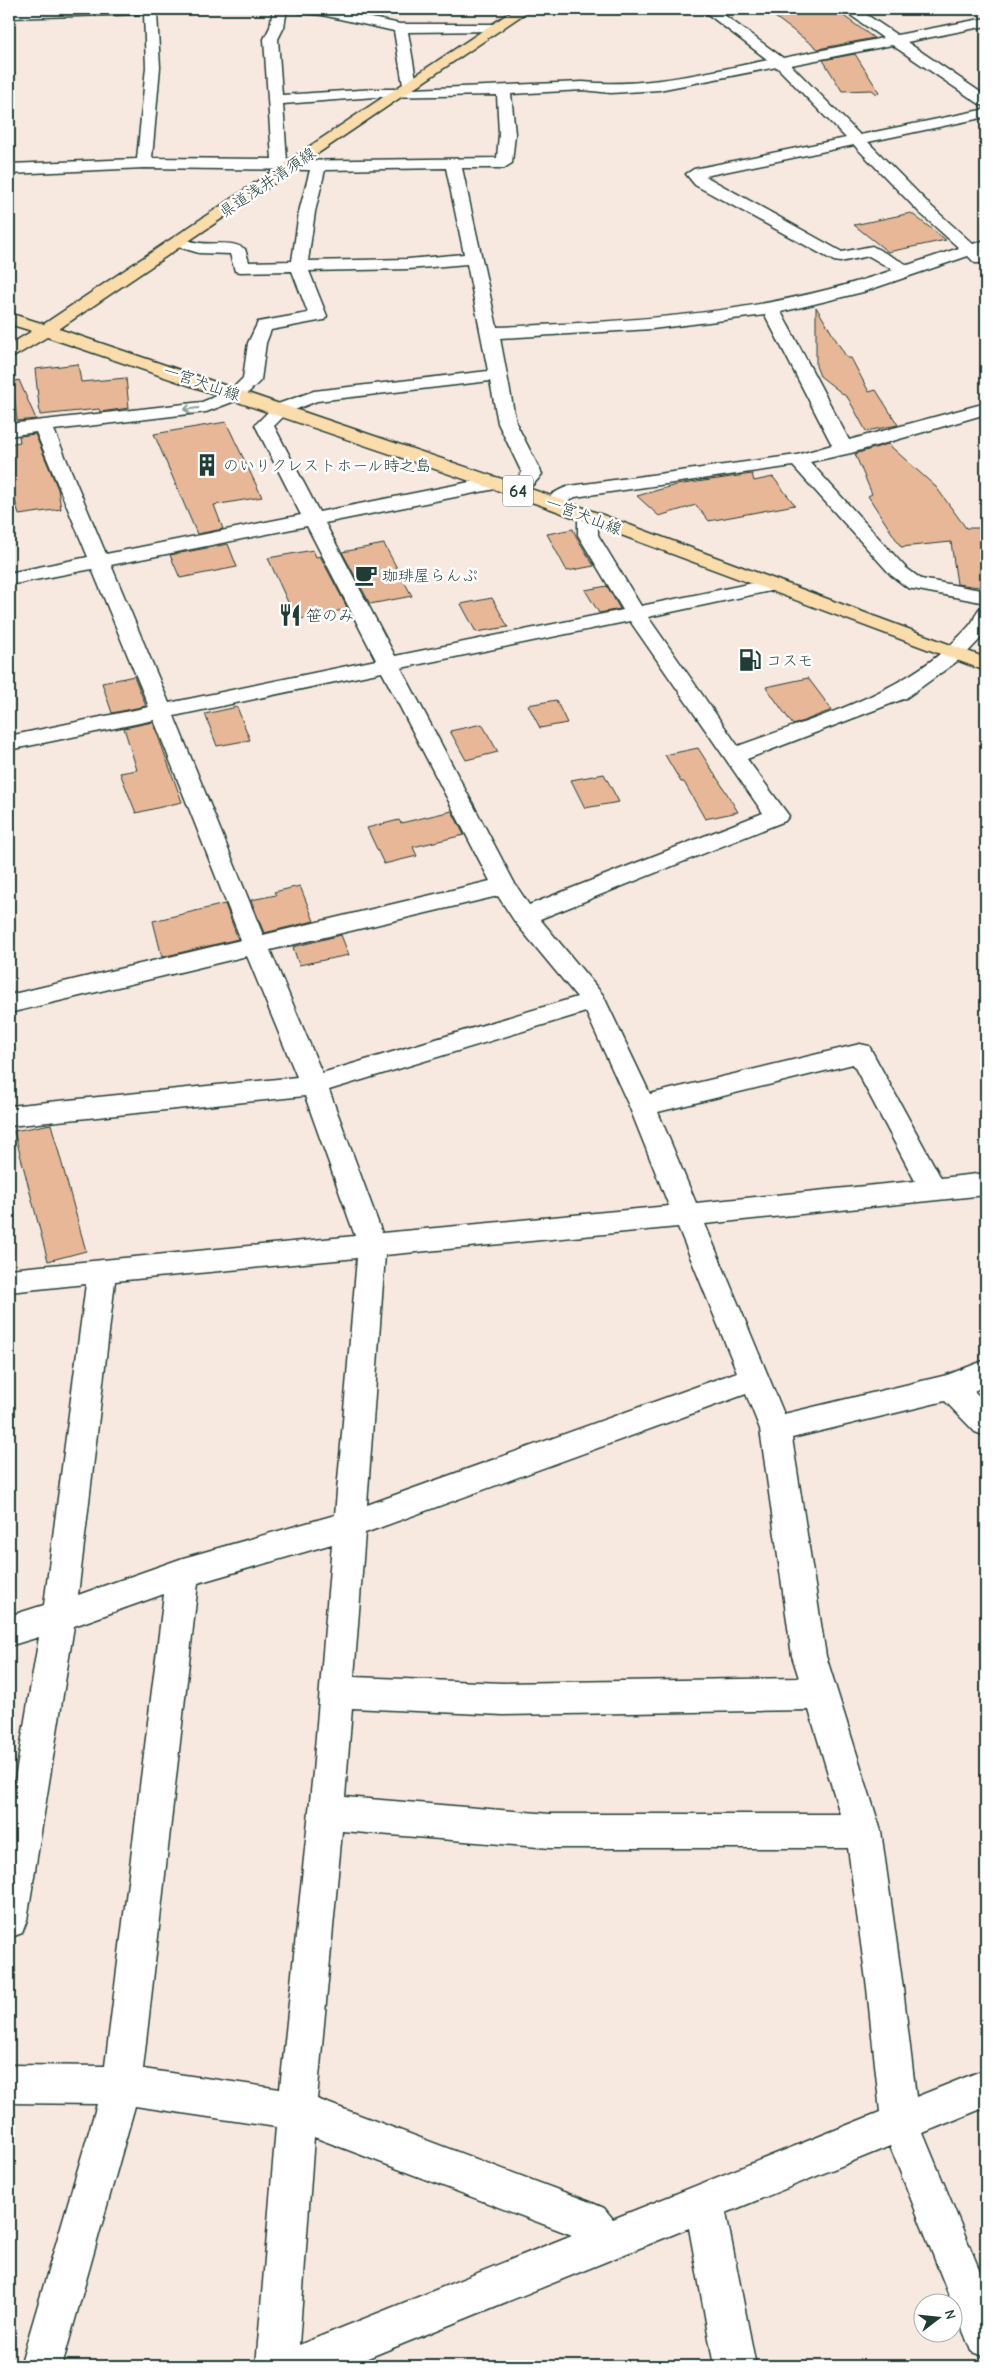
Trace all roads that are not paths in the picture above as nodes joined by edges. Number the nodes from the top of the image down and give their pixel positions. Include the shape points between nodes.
1 (171, 9) edge
2 (280, 9) edge
3 (300, 9) edge
4 (524, 9) edge
5 (849, 9) edge
6 (150, 10) edge
7 (324, 10) edge
8 (734, 10) dead end
9 (712, 11) edge
10 (9, 14) edge
11 (986, 22) edge
12 (496, 27) junction
13 (400, 28) junction
14 (895, 40) junction
15 (781, 63) junction
16 (405, 89) junction
17 (504, 91) junction
18 (276, 100) junction
19 (986, 102) edge
20 (986, 113) edge
21 (858, 140) junction
22 (144, 163) junction
23 (453, 164) junction
24 (285, 165) junction
25 (319, 165) junction
26 (9, 169) edge
27 (178, 242) junction
28 (986, 245) edge
29 (968, 250) junction
30 (474, 258) junction
31 (986, 264) edge
32 (299, 267) junction
33 (906, 271) junction
34 (770, 308) junction
35 (9, 318) edge
36 (46, 330) junction
37 (490, 333) junction
38 (9, 352) edge
39 (497, 375) junction
40 (236, 394) junction
41 (986, 408) edge
42 (281, 409) junction
43 (43, 426) junction
44 (9, 430) edge
45 (844, 449) junction
46 (798, 460) junction
47 (495, 483) junction
48 (514, 490) junction
49 (553, 503) junction
50 (588, 517) junction
51 (311, 519) junction
52 (99, 562) junction
53 (9, 578) edge
54 (772, 585) junction
55 (986, 597) edge
56 (986, 613) edge
57 (636, 614) junction
58 (956, 653) junction
59 (387, 664) junction
60 (986, 665) edge
61 (161, 710) junction
62 (9, 743) edge
63 (733, 756) junction
64 (504, 886) junction
65 (524, 916) junction
66 (255, 945) junction
67 (594, 1001) junction
68 (9, 1004) edge
69 (314, 1085) junction
70 (642, 1106) junction
71 (9, 1116) edge
72 (986, 1184) edge
73 (934, 1190) junction
74 (686, 1215) junction
75 (372, 1245) junction
76 (102, 1272) junction
77 (9, 1280) edge
78 (986, 1372) edge
79 (754, 1378) junction
80 (951, 1387) junction
81 (986, 1423) edge
82 (775, 1429) junction
83 (349, 1525) junction
84 (183, 1573) junction
85 (59, 1616) junction
86 (9, 1631) edge
87 (336, 1692) junction
88 (820, 1694) junction
89 (326, 1813) junction
90 (863, 1831) junction
91 (9, 1920) edge
92 (9, 2084) edge
93 (122, 2085) junction
94 (986, 2088) edge
95 (297, 2111) junction
96 (900, 2123) junction
97 (704, 2203) junction
98 (606, 2243) junction
99 (986, 2336) edge
100 (41, 2366) edge
101 (277, 2366) edge
102 (298, 2366) edge
103 (735, 2366) edge

1 - 6 street
2 - 18 street via 271,39
3 - 7 street
4 - 12 main road, 県道浅井清須線
5 - 14 street
6 - 10 street
6 - 22 street via 154,29 154,62
7 - 13 street
8 - 9 street
9 - 15 street
11 - 14 street
12 - 13 street
12 - 16 main road, 県道浅井清須線
13 - 16 street
14 - 15 street
14 - 19 street
15 - 17 street via 659,86
15 - 21 street
16 - 17 street
16 - 18 street
16 - 24 main road, 県道浅井清須線
17 - 23 street via 507,134 504,163
18 - 24 street
20 - 21 street
21 - 29 street
21 - 33 street via 694,174 701,182 840,257 872,250
22 - 24 street
22 - 26 street
23 - 25 street
23 - 30 street
24 - 25 street
24 - 27 main road, 県道浅井清須線
25 - 32 street via 307,212
27 - 32 street via 199,248 234,249 239,252 241,267
27 - 36 main road, 県道浅井清須線
28 - 29 street
29 - 31 street
29 - 33 street
30 - 32 street via 408,264
30 - 37 street
32 - 40 street via 318,316 264,326 257,343 252,380
33 - 34 street via 814,300
34 - 37 street via 652,326
34 - 45 street
35 - 36 main road, 一宮犬山線 / 64
36 - 38 main road, 県道浅井清須線
36 - 40 main road, 一宮犬山線 / 64
37 - 39 street
39 - 42 street via 314,396
39 - 48 street via 507,423 532,474
40 - 42 main road, 一宮犬山線 / 64
40 -> 43 street via 206,407
41 - 45 street
42 - 47 main road, 一宮犬山線 / 64
42 - 51 street via 264,425
43 - 44 street
43 - 52 street
45 - 46 street
46 - 49 street via 570,492
46 - 55 street via 898,571 915,584
47 - 48 main road, 一宮犬山線 / 64
47 - 51 street
48 - 49 main road, 一宮犬山線 / 64
49 - 50 main road, 一宮犬山線 / 64
50 - 54 main road, 一宮犬山線 / 64
50 - 57 street via 588,535
51 - 52 street
51 - 59 street
52 - 53 street
52 - 61 street
54 - 57 street
54 - 58 main road, 一宮犬山線 / 64
56 - 58 street via 982,625
57 - 59 street
57 - 63 street
58 - 60 main road, 一宮犬山線 / 64
58 - 63 street via 898,693
59 - 61 street
59 - 64 street
61 - 62 street
61 - 66 street
63 - 65 street via 777,816
64 - 65 street
64 - 66 street
65 - 67 street
66 - 68 street
66 - 69 street
67 - 69 street
67 - 70 street
69 - 71 street
69 - 75 street
70 - 73 street via 860,1053
70 - 74 street
72 - 73 street
73 - 74 street
74 - 75 street
74 - 79 street
75 - 76 street
75 - 83 street
76 - 77 street
76 - 85 street
78 - 80 street
79 - 82 street
79 - 83 street
80 - 81 street
80 - 82 street
82 - 88 street via 809,1656
83 - 84 street
83 - 87 street
84 - 85 street
84 - 93 street
85 - 86 street
85 - 91 street
87 - 88 street via 503,1700
87 - 89 street
88 - 90 street
89 - 90 street via 550,1831
89 - 95 street
90 - 96 street
92 - 93 street
93 - 95 street
93 - 100 street
94 - 96 street
95 - 98 street via 590,2222
95 - 101 street
96 - 97 street
96 - 99 street
97 - 98 street
97 - 103 street
98 - 102 street

